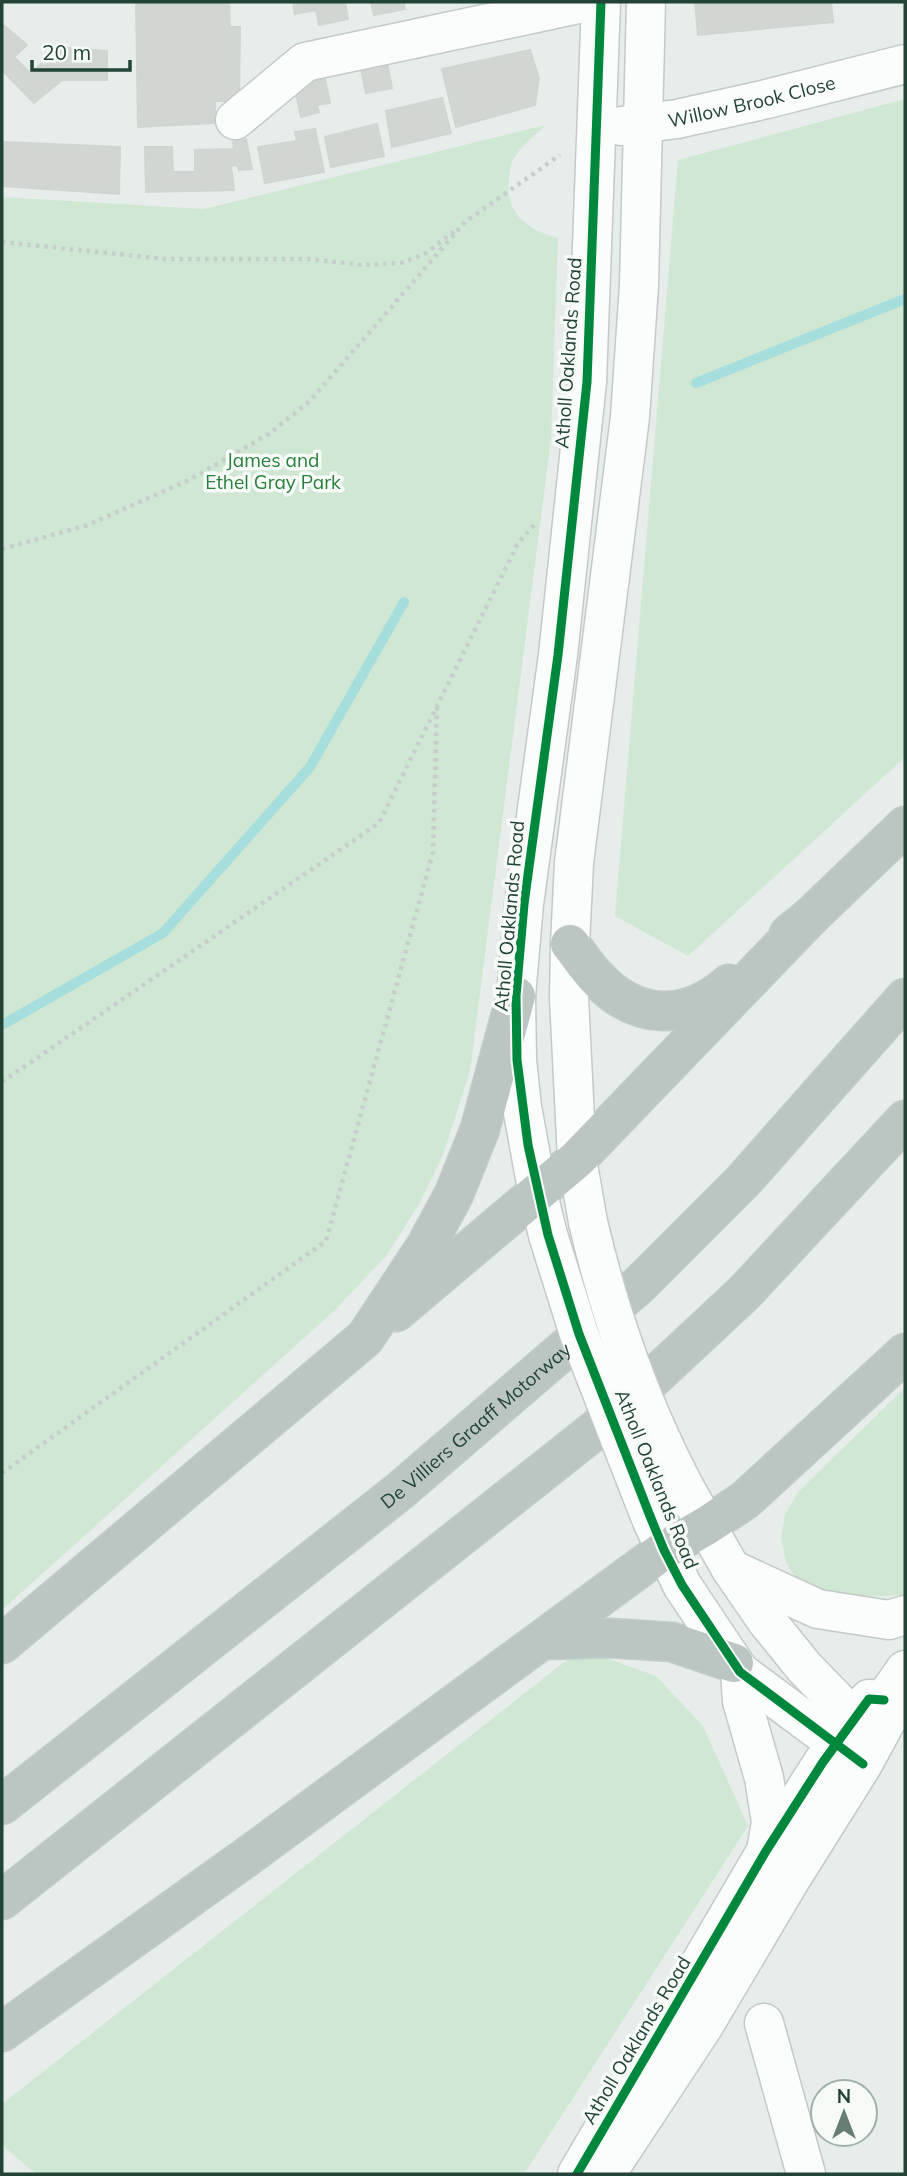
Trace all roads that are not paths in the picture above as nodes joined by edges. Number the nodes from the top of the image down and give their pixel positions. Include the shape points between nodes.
1 (588, 2) edge
2 (601, 2) edge
3 (646, 2) edge
4 (905, 64) edge
5 (235, 120) dead end
6 (644, 125) junction
7 (597, 128) junction
8 (905, 826) edge
9 (809, 918) junction
10 (570, 944) junction
11 (516, 996) junction
12 (905, 998) edge
13 (905, 1120) edge
14 (578, 1159) junction
15 (538, 1194) junction
16 (365, 1338) junction
17 (905, 1353) edge
18 (706, 1526) junction
19 (664, 1550) junction
20 (731, 1569) junction
21 (905, 1615) edge
22 (544, 1640) junction
23 (2, 1644) edge
24 (737, 1667) junction
25 (871, 1721) edge
26 (2, 1805) edge
27 (766, 1851) junction
28 (2, 1900) edge
29 (764, 2023) dead end
30 (2, 2032) edge
31 (577, 2174) edge
32 (606, 2174) edge
33 (806, 2174) edge

1 - 5 street via 305,62
2 - 7 street, Atholl Oaklands Road
3 - 6 street, Atholl Oaklands Road
4 - 6 street, Willow Brook Close
6 - 7 street, Willow Brook Close
6 - 10 street, Atholl Oaklands Road via 630,417 574,863
7 - 11 street, Atholl Oaklands Road via 587,382
8 - 9 highway
9 - 10 highway via 722,990 696,1006 677,1011 641,1009 615,994
9 - 14 highway
10 - 14 street, Atholl Oaklands Road
11 - 15 street, Atholl Oaklands Road via 518,1071
11 - 16 highway via 480,1129 454,1194 426,1246
12 - 26 highway, De Villiers Graaff Motorway via 743,1181 640,1284 401,1490
13 - 28 highway via 744,1293 609,1419
14 - 15 highway
14 - 18 street, Atholl Oaklands Road, bridge via 602,1280 627,1359 663,1447
15 - 16 highway
15 - 19 street, Atholl Oaklands Road, bridge via 579,1334
16 - 23 highway
17 - 18 highway via 745,1500
18 - 19 highway
18 - 20 street, Atholl Oaklands Road
19 - 22 highway
19 - 24 street, Atholl Oaklands Road
20 - 21 street via 818,1609 889,1620
20 - 25 street, Atholl Oaklands Road via 804,1667 840,1704
22 - 24 highway via 672,1642
22 - 30 highway
24 - 25 street, Atholl Oaklands Road
24 - 27 street via 771,1822
25 - 27 street, Atholl Oaklands Road
25 - 32 street via 789,1882 703,2027
27 - 31 street, Atholl Oaklands Road
29 - 33 street

